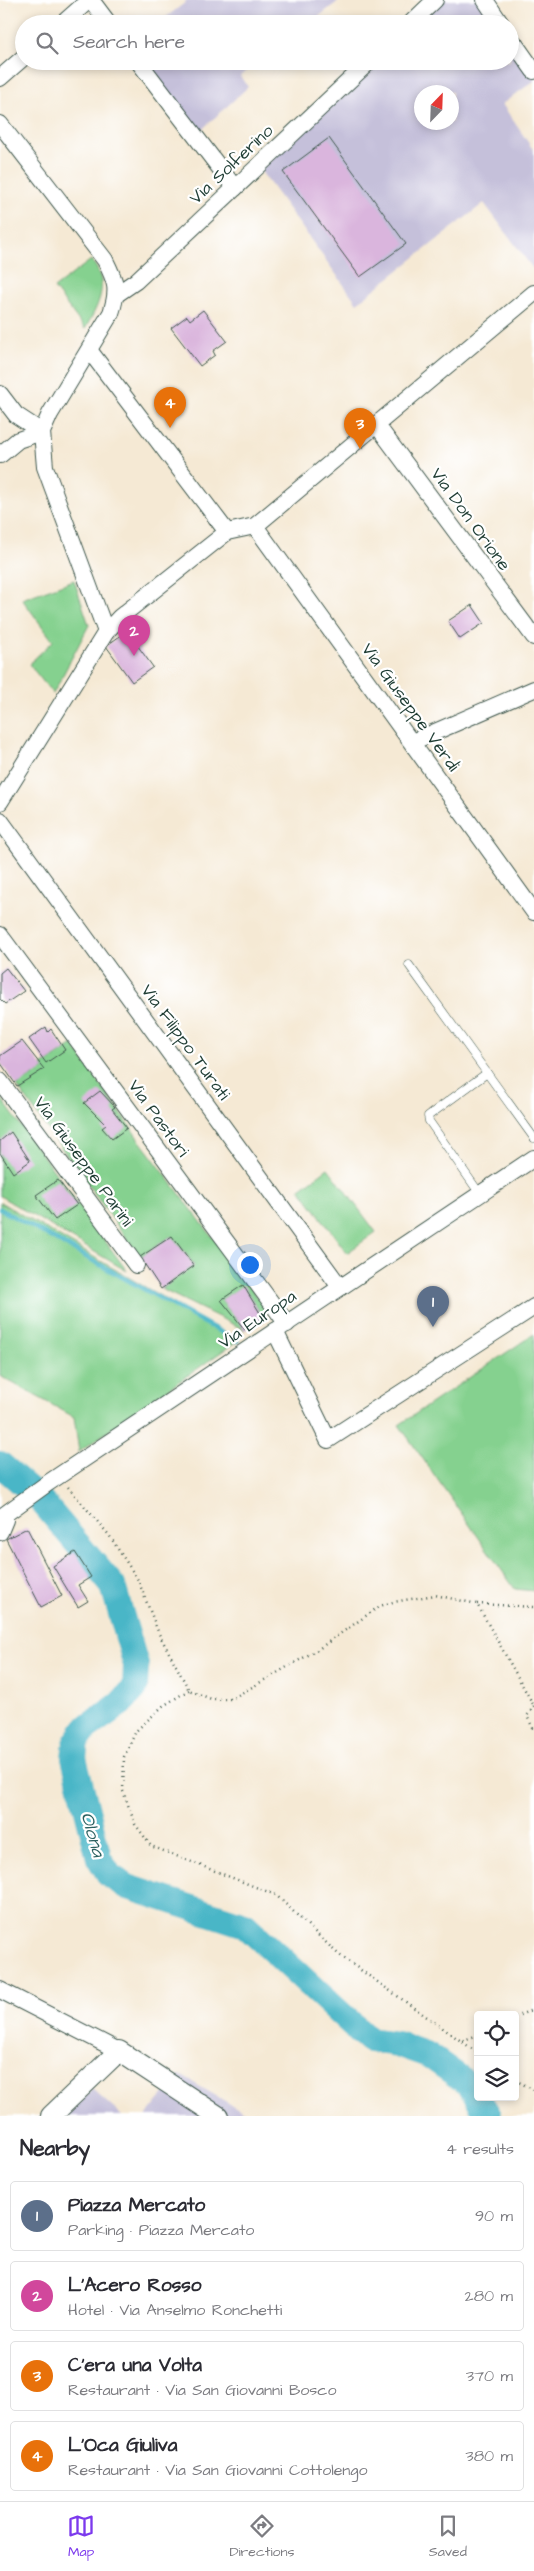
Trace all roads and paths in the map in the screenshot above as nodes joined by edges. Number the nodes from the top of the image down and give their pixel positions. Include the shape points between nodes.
1 (90, 0) edge
2 (435, 0) edge
3 (485, 0) edge
4 (72, 15) edge
5 (102, 15) edge
6 (419, 15) edge
7 (495, 15) edge
8 (519, 50) edge
9 (15, 65) edge
10 (145, 70) edge
11 (360, 70) edge
12 (534, 71) edge
13 (0, 78) edge
14 (0, 124) edge
15 (235, 188) junction
16 (118, 294) junction
17 (534, 294) edge
18 (89, 350) junction
19 (0, 394) edge
20 (376, 424) junction
21 (42, 432) junction
22 (0, 455) edge
23 (255, 526) junction
24 (226, 532) junction
25 (106, 632) junction
26 (534, 637) edge
27 (534, 689) edge
28 (412, 742) junction
29 (0, 802) edge
30 (0, 820) edge
31 (534, 912) edge
32 (0, 936) edge
33 (409, 965) dead end
34 (487, 1073) junction
35 (0, 1081) edge
36 (534, 1138) edge
37 (534, 1158) edge
38 (480, 1194) junction
39 (136, 1265) dead end
40 (340, 1287) junction
41 (534, 1307) edge
42 (281, 1327) junction
43 (53, 1480) junction
44 (2, 1514) edge
45 (0, 1532) edge
46 (477, 1604) junction
47 (534, 1607) edge
48 (189, 1690) junction
49 (534, 1706) edge
50 (534, 1730) edge
51 (1, 1993) edge
52 (534, 2008) edge
53 (519, 2015) edge
54 (474, 2035) edge
55 (461, 2040) junction
56 (474, 2050) edge
57 (119, 2051) junction
58 (519, 2082) edge
59 (534, 2090) edge
60 (51, 2116) edge
61 (218, 2116) edge

1 - 4 street
1 - 5 street
2 - 6 street
3 - 7 street
8 - 12 street
9 - 13 street
10 - 15 street
11 - 15 street, Via Solferino
14 - 16 street via 105,260
15 - 16 street, Via Solferino
16 - 18 street via 111,313
17 - 20 street
18 - 21 street
18 - 24 street
19 - 21 street via 16,415
20 - 23 street
20 - 26 street, Via Don Orione
21 - 22 street via 18,440
21 - 25 street via 45,467
23 - 24 street
23 - 28 street, Via Giuseppe Verdi
24 - 25 street via 164,580
25 - 29 street
27 - 28 street
28 - 31 street, Via Giuseppe Verdi
30 - 40 street, Via Filippo Turati
32 - 42 street, Via Pastori
33 - 34 lane
34 - 36 lane
34 - 38 lane via 428,1116
35 - 39 street, Via Giuseppe Parini
37 - 38 street, Via Europa
38 - 40 street, Via Europa
40 - 42 street, Via Europa
41 - 42 street, Via Pastori via 328,1440
42 - 43 street, Via Europa
43 - 44 street, Via Europa
43 - 48 path via 109,1535 138,1580 159,1634
44 - 45 street via 5,1520
46 - 47 path
46 - 48 path via 435,1595 393,1602 380,1606 317,1650 231,1699 212,1699
46 - 49 path
48 - 55 path via 163,1706 136,1731 124,1757 123,1791 135,1824 151,1846 276,1895 338,1954
49 - 50 path via 527,1716
51 - 57 street
52 - 53 path
54 - 55 path
55 - 56 path
57 - 60 street
57 - 61 street
58 - 59 path

